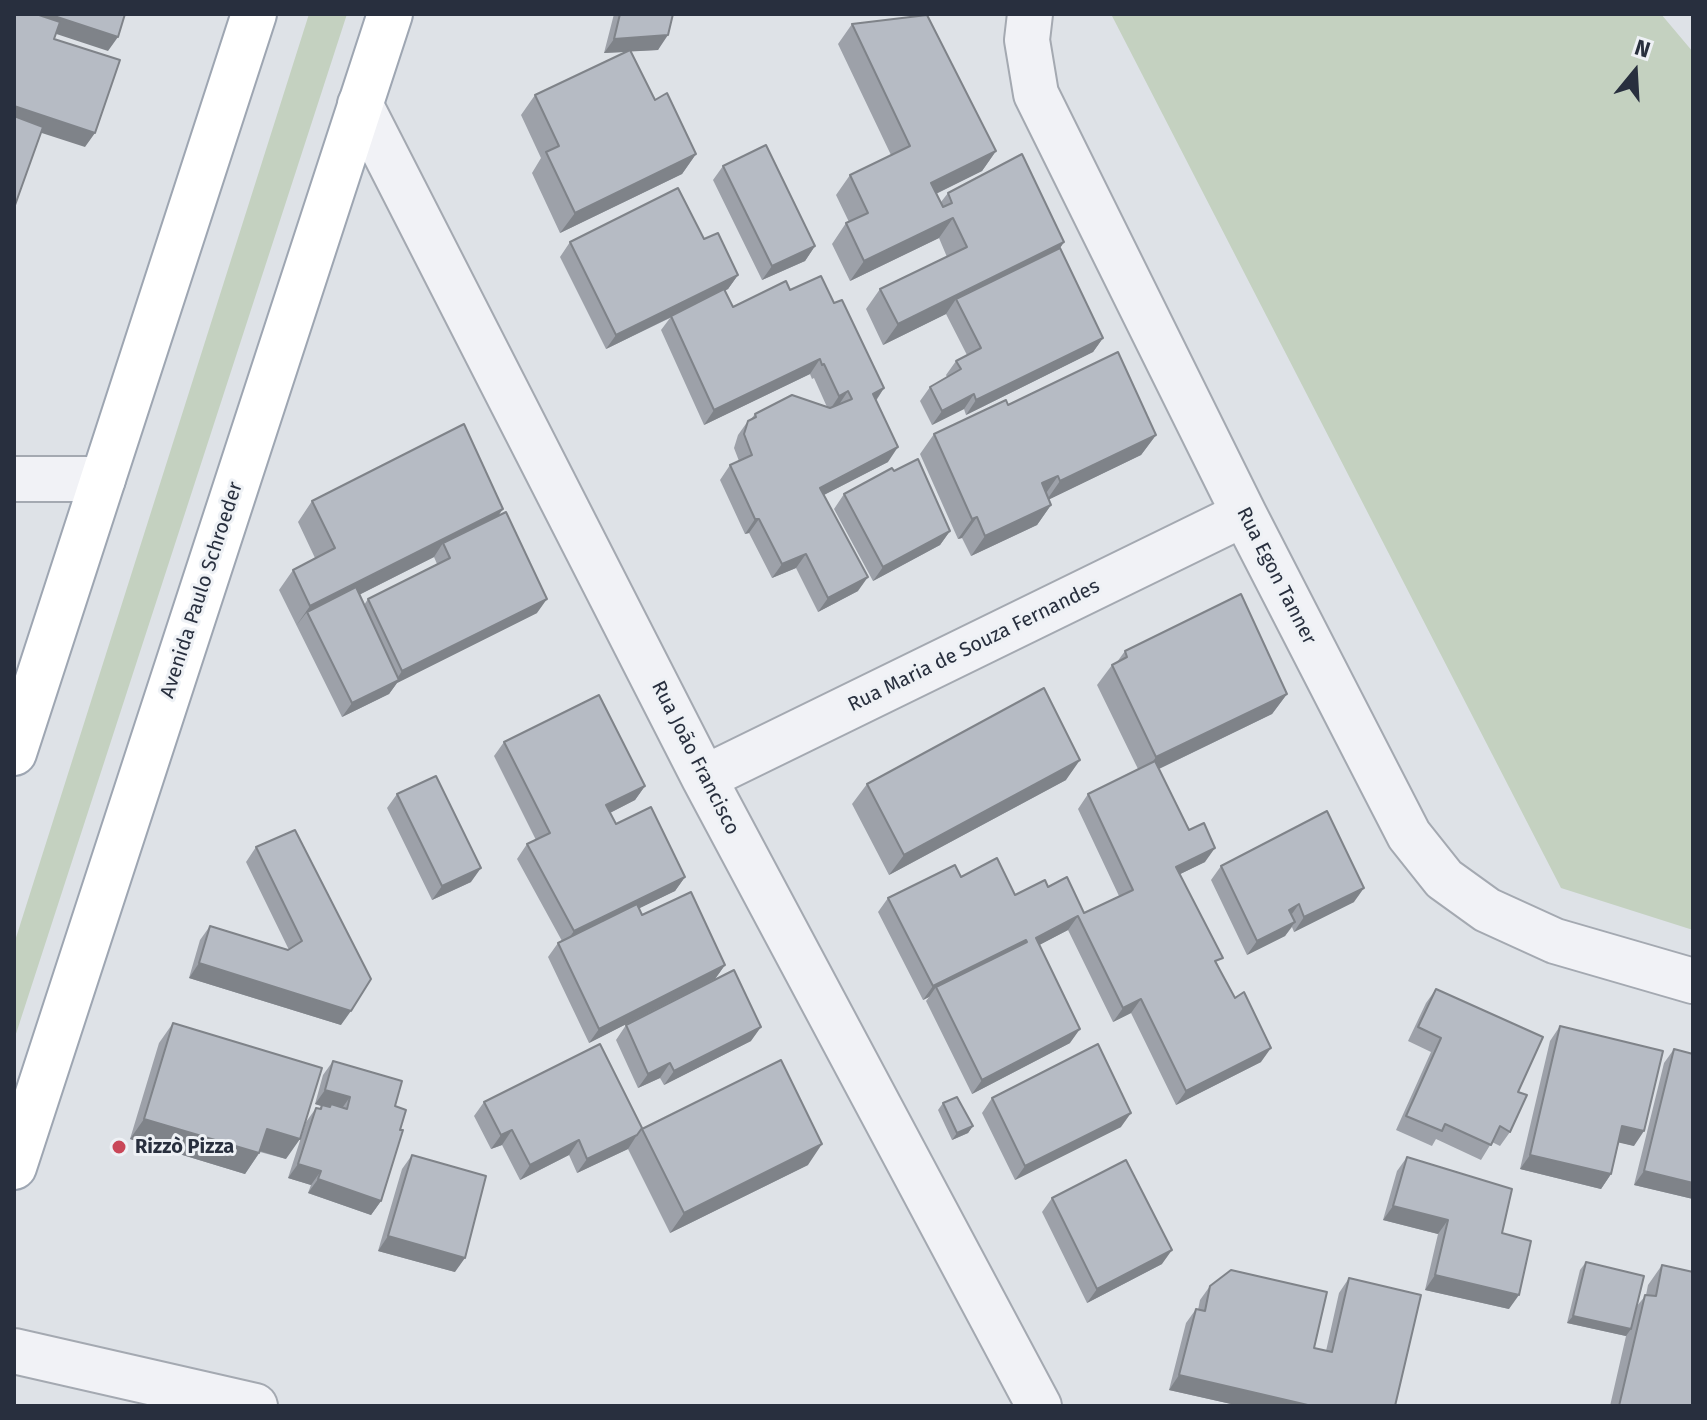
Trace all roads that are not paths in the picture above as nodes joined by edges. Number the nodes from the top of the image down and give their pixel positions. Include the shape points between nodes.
1 (254, 14) edge
2 (390, 14) edge
3 (1030, 14) edge
4 (360, 104) junction
5 (14, 479) edge
6 (103, 479) junction
7 (1244, 514) junction
8 (14, 753) edge
9 (704, 778) junction
10 (1693, 981) edge
11 (14, 1167) edge
12 (14, 1351) edge
13 (255, 1406) edge
14 (1039, 1406) edge

1 - 6 main road
2 - 4 main road, Avenida Paulo Schroeder
3 - 7 street, Rua Egon Tanner via 1027,40 1036,94
4 - 9 street, Rua João Francisco
4 - 11 main road, Avenida Paulo Schroeder
5 - 6 street
6 - 8 main road
7 - 9 street, Rua Maria de Souza Fernandes
7 - 10 street, Rua Egon Tanner via 1409,835 1444,879 1487,910 1555,941
9 - 14 street, Rua João Francisco
12 - 13 street

